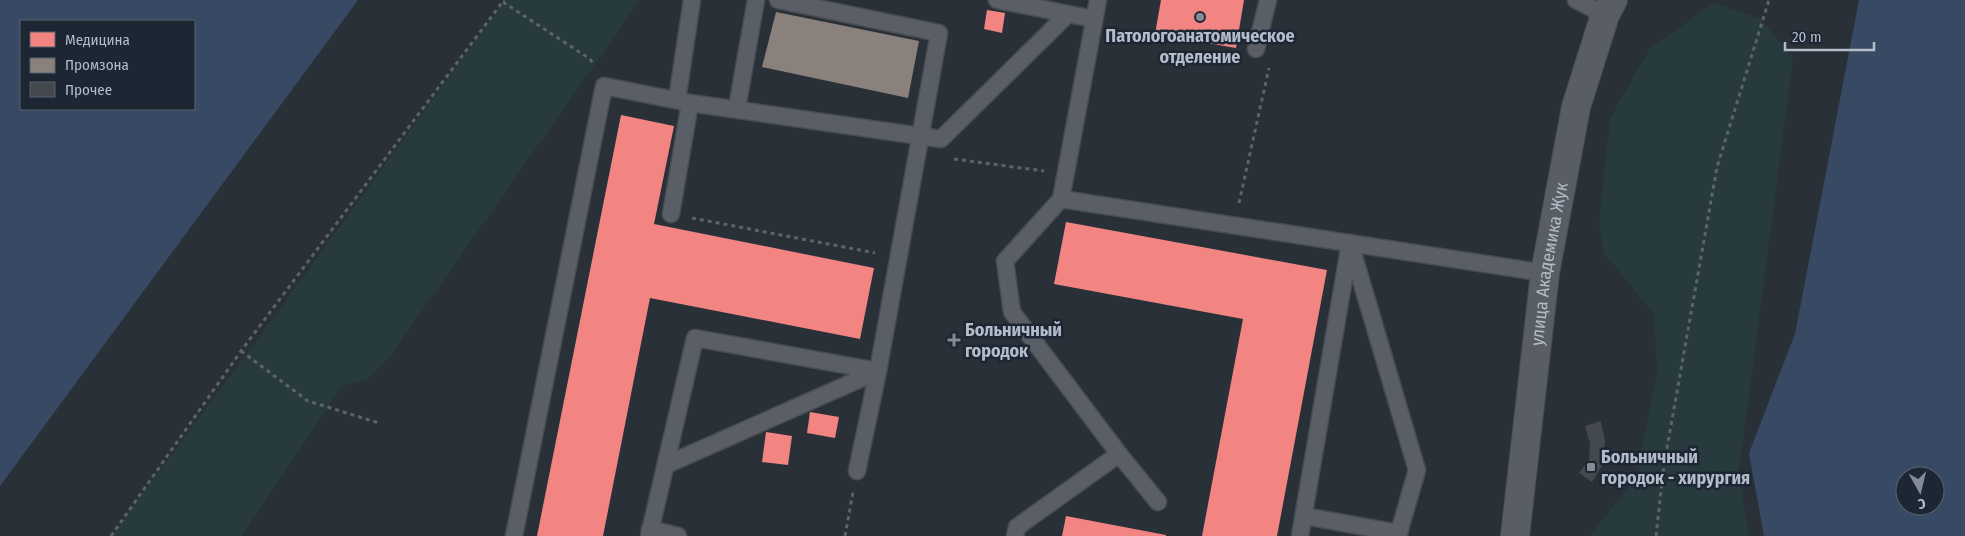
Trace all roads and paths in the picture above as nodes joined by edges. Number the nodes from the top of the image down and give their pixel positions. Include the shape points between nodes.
1 (692, 0) edge
2 (756, 0) edge
3 (778, 0) edge
4 (997, 0) edge
5 (1098, 0) edge
6 (1268, 0) edge
7 (1576, 0) edge
8 (1769, 0) edge
9 (504, 1) edge
10 (1609, 7) edge
11 (1068, 14) junction
12 (1094, 19) junction
13 (1256, 49) joint
14 (604, 86) junction
15 (683, 102) junction
16 (737, 108) junction
17 (919, 136) junction
18 (916, 153) junction
19 (1066, 174) junction
20 (1062, 199) junction
21 (670, 214) joint
22 (1234, 225) junction
23 (1350, 243) junction
24 (898, 258) junction
25 (1545, 273) junction
26 (241, 351) junction
27 (878, 371) junction
28 (378, 423) dead end
29 (1119, 454) junction
30 (666, 465) junction
31 (857, 471) joint
32 (1158, 502) dead end
33 (1304, 516) junction
34 (650, 533) edge
35 (1398, 535) edge
36 (111, 536) edge
37 (514, 536) edge
38 (678, 536) edge
39 (845, 536) edge
40 (1015, 536) edge
41 (1300, 536) edge
42 (1515, 536) edge
43 (1656, 536) edge

1 - 15 lane
2 - 16 lane
3 - 17 lane via 939,32
4 - 11 lane
5 - 12 lane
6 - 13 lane
7 - 10 lane
8 - 43 path via 1717,167 1664,465
9 - 14 path via 590,59
9 - 26 path
10 - 25 main road, улица Академика Жук via 1576,107
11 - 12 lane
11 - 17 lane via 941,139
12 - 19 lane
13 - 22 path via 1270,61
14 - 15 lane
14 - 37 lane
15 - 16 lane
15 - 21 lane
16 - 17 lane
17 - 18 lane
18 - 19 path
18 - 24 lane
19 - 20 lane
20 - 22 lane
20 - 29 lane via 1005,261 1012,312
21 - 24 path
22 - 23 lane
23 - 25 lane
23 - 33 lane
23 - 35 lane via 1417,470
24 - 27 lane
25 - 42 main road, улица Академика Жук
26 - 28 path via 308,401
26 - 36 path
27 - 30 lane
27 - 30 lane via 695,338
27 - 31 lane
29 - 32 lane
29 - 40 lane via 1017,527
30 - 34 lane
31 - 39 path
33 - 35 lane
33 - 41 lane
34 - 38 lane

